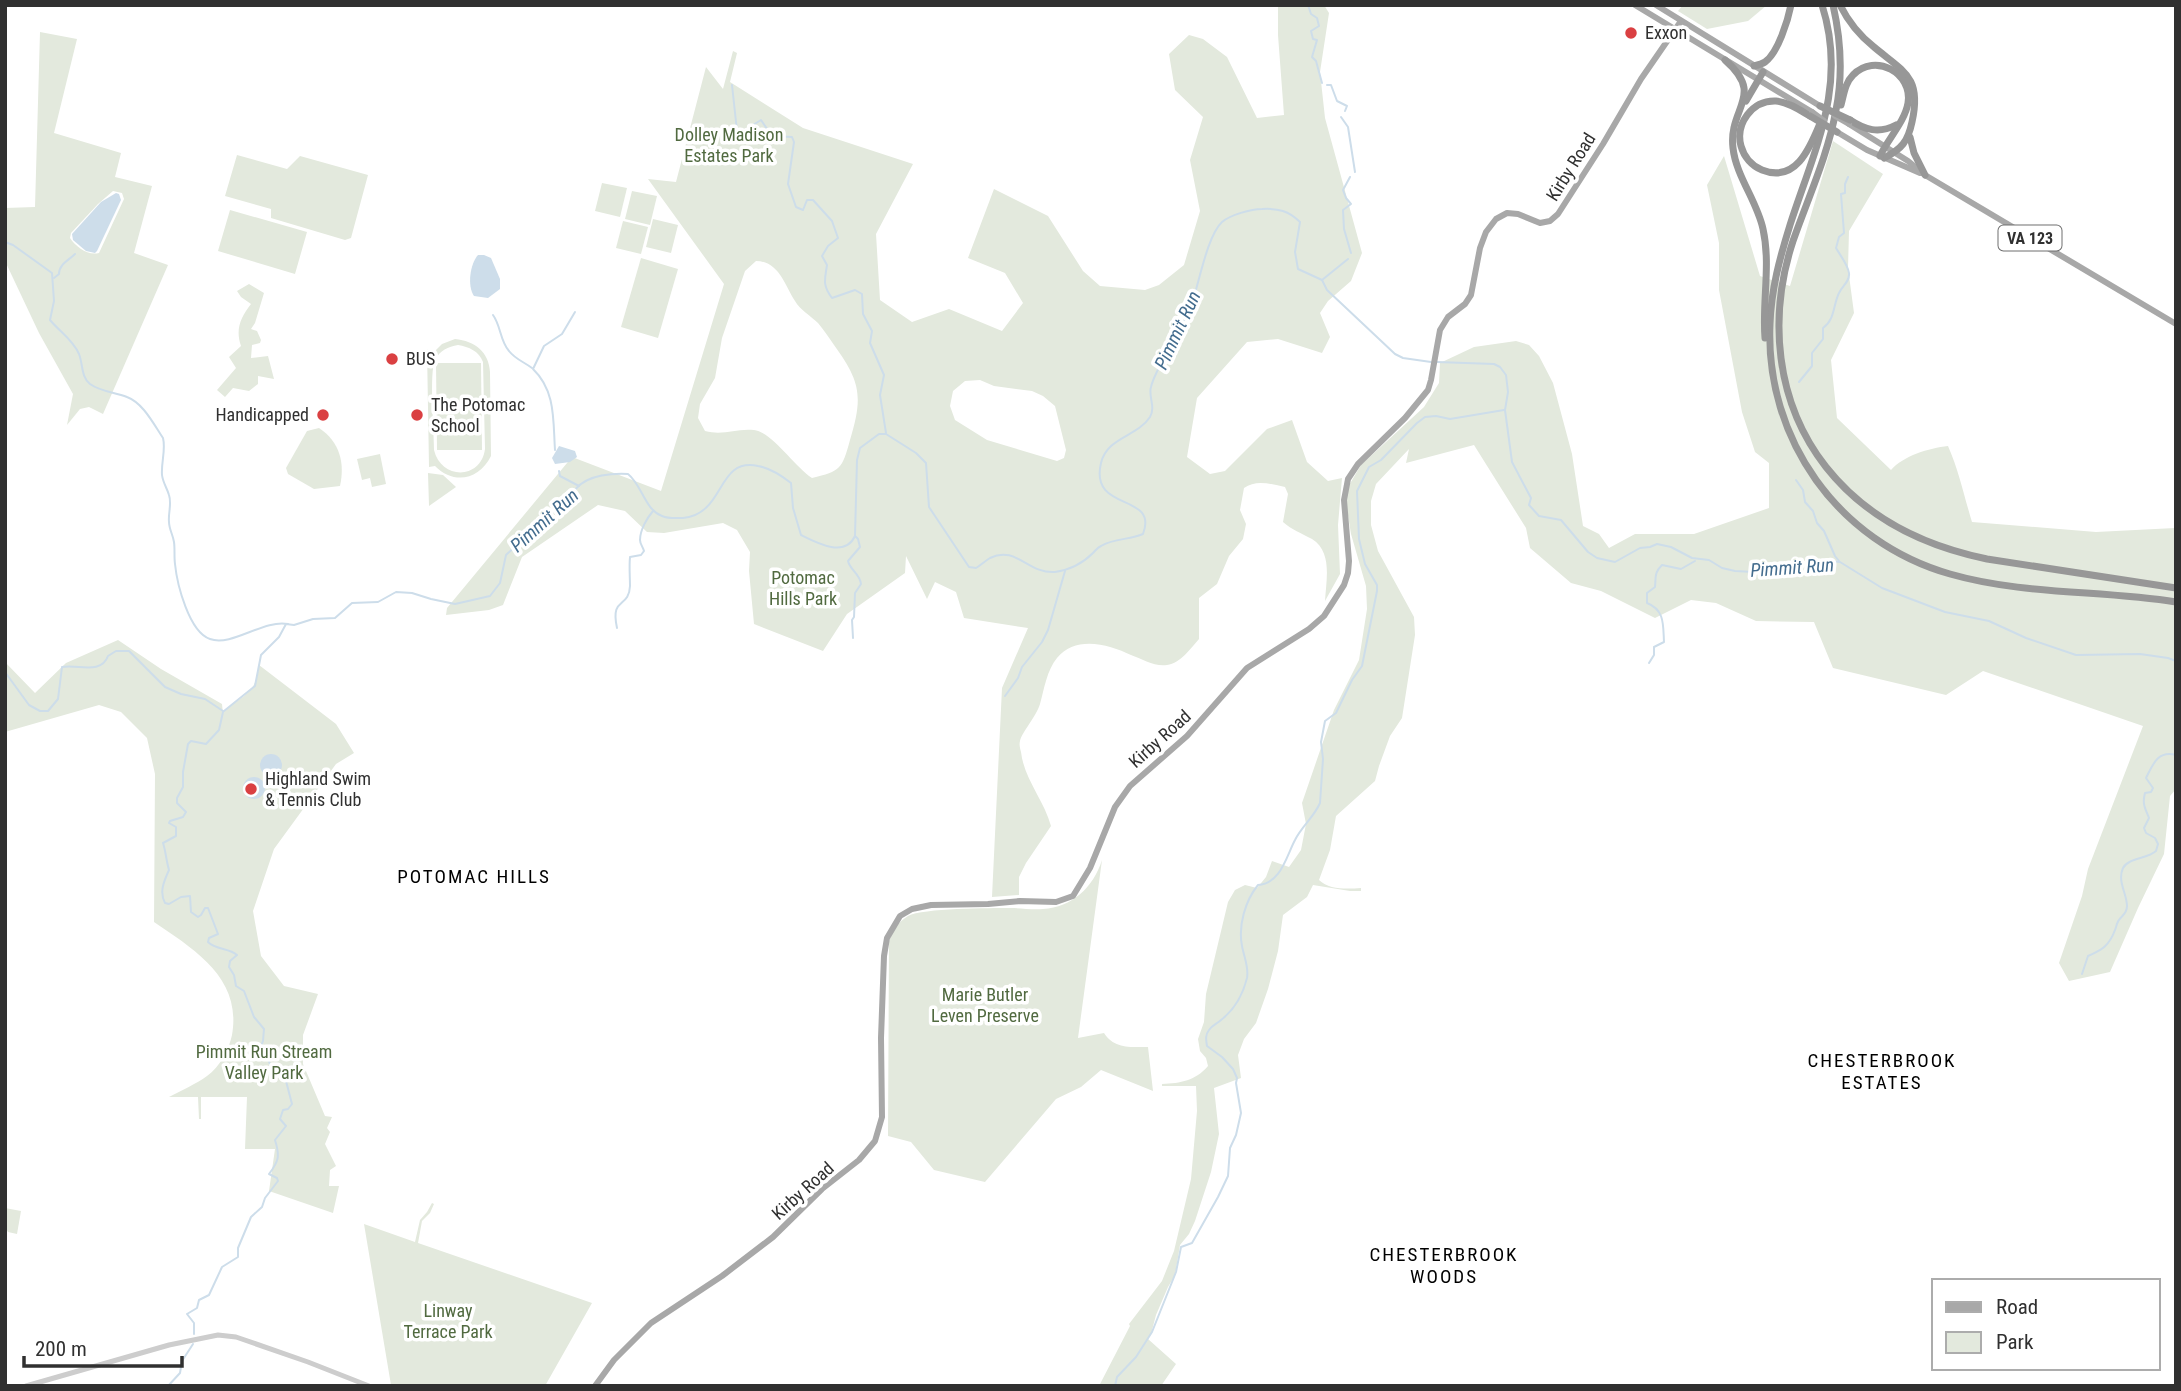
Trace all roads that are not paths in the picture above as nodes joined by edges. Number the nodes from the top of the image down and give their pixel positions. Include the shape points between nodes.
1 (1635, 5) edge
2 (1656, 5) edge
3 (1791, 5) edge
4 (1822, 5) edge
5 (1833, 5) edge
6 (1840, 5) edge
7 (1681, 21) junction
8 (1675, 29) junction
9 (1725, 60) junction
10 (1754, 66) junction
11 (1761, 75) junction
12 (1817, 104) joint
13 (1829, 104) junction
14 (1740, 110) junction
15 (1811, 114) junction
16 (1849, 122) junction
17 (1899, 122) junction
18 (1837, 132) joint
19 (1910, 133) junction
20 (1884, 146) junction
21 (1827, 148) junction
22 (1895, 153) junction
23 (1882, 157) junction
24 (1925, 175) junction
25 (2176, 324) edge
26 (1773, 384) junction
27 (2176, 588) edge
28 (2176, 602) edge
29 (26, 1386) edge
30 (369, 1386) edge
31 (595, 1386) edge

1 - 8 main road
2 - 7 main road
3 - 10 highway via 1771,56
4 - 13 highway via 1832,54
5 - 21 highway via 1840,75
6 - 19 highway via 1863,37 1911,80 1916,100
7 - 8 main road, Kirby Road
7 - 10 main road
8 - 9 main road
8 - 31 main road, Kirby Road via 1558,214 1540,223 1507,213 1490,226 1480,248 1473,291 1438,334 1429,387 1348,479 1348,573 1324,616 1247,668 1187,736 1130,786 1111,813 1073,896 1056,902 930,905 900,916 887,938 884,956 883,1108 875,1141 765,1243 651,1323
9 - 11 main road
9 - 14 highway via 1744,85
10 - 11 main road
11 - 12 main road
11 - 14 highway
11 - 15 main road
12 - 16 highway, bridge
13 - 15 highway via 1806,154 1792,168 1762,170 1743,151 1741,127 1758,106 1781,102
13 - 26 highway via 1774,283 1769,334
14 - 26 highway via 1733,130 1734,153 1764,236 1765,334
15 - 18 highway, bridge
16 - 17 highway via 1874,130
16 - 20 main road, VA 123
17 - 20 highway
17 - 21 highway via 1908,104 1905,82 1885,66 1863,68 1848,81
18 - 23 main road, VA 123, bridge
19 - 22 highway
19 - 24 highway
20 - 22 main road, VA 123
20 - 23 highway
21 - 27 highway via 1787,261 1778,329 1792,405 1824,464 1872,512 1941,548
22 - 23 highway
22 - 24 main road, VA 123
23 - 24 main road, VA 123
24 - 25 main road, VA 123
26 - 28 highway via 1792,440 1817,482 1857,525 1897,552 1942,572 1988,582
29 - 30 street via 218,1335 236,1337

